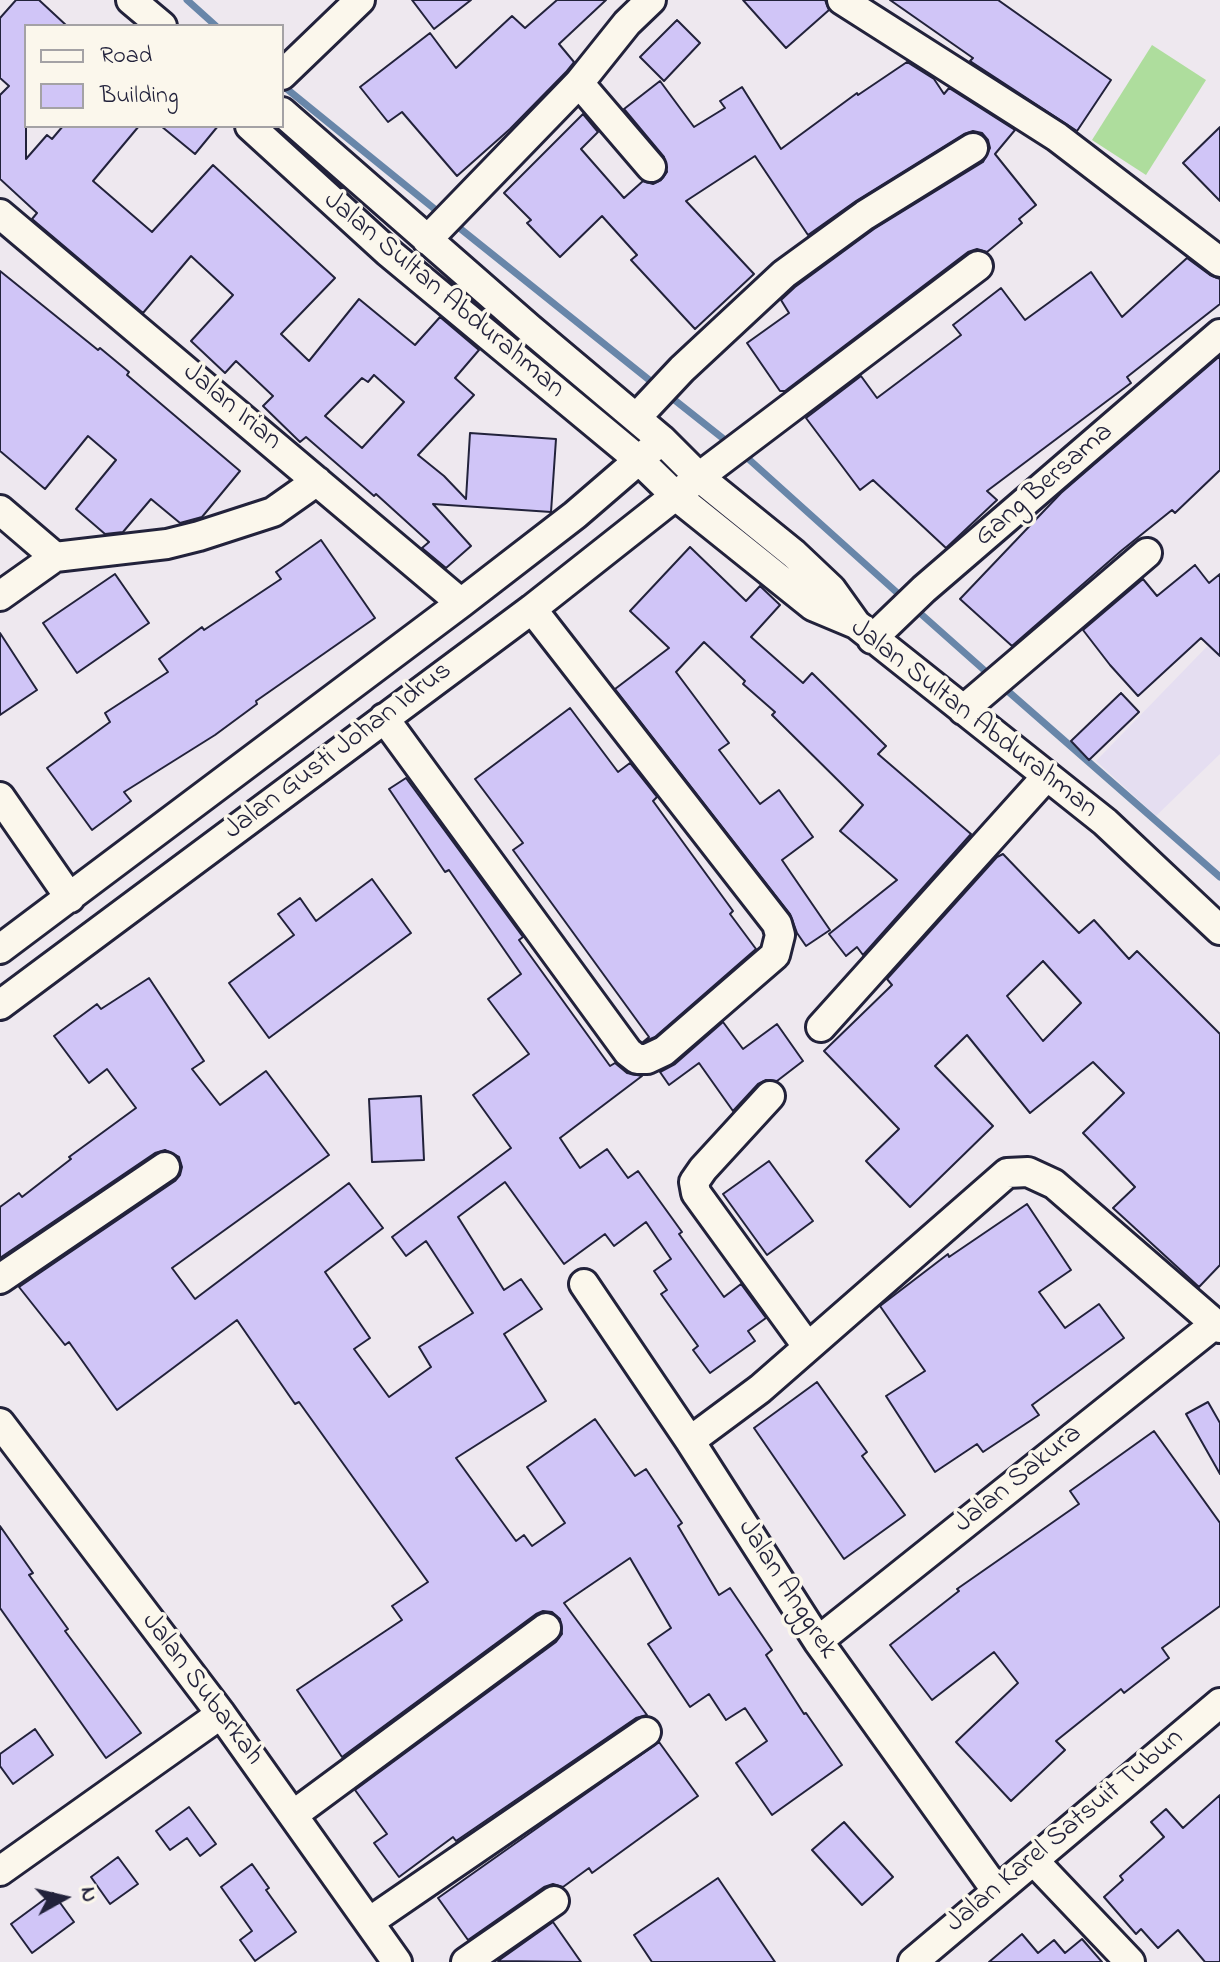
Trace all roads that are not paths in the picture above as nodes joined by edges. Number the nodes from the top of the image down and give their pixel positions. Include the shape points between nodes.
1 (131, 0) edge
2 (360, 0) edge
3 (651, 0) edge
4 (842, 0) edge
5 (160, 24) edge
6 (284, 73) edge
7 (579, 83) junction
8 (284, 114) edge
9 (252, 128) edge
10 (973, 148) dead end
11 (651, 167) dead end
12 (0, 214) edge
13 (428, 239) junction
14 (1220, 262) edge
15 (978, 266) dead end
16 (1220, 334) edge
17 (642, 411) junction
18 (662, 440) junction
19 (640, 461) junction
20 (700, 476) junction
21 (317, 481) junction
22 (676, 496) junction
23 (0, 510) edge
24 (1147, 553) dead end
25 (55, 557) junction
26 (0, 596) edge
27 (461, 603) junction
28 (532, 609) junction
29 (864, 632) junction
30 (963, 710) junction
31 (384, 718) junction
32 (1046, 777) junction
33 (214, 791) junction
34 (0, 797) edge
35 (240, 825) junction
36 (70, 898) junction
37 (1220, 930) edge
38 (0, 949) edge
39 (0, 1005) edge
40 (821, 1027) dead end
41 (770, 1096) dead end
42 (165, 1167) dead end
43 (0, 1279) edge
44 (584, 1284) dead end
45 (1217, 1326) edge
46 (807, 1346) junction
47 (0, 1423) edge
48 (690, 1441) junction
49 (546, 1628) dead end
50 (818, 1641) junction
51 (1220, 1703) edge
52 (221, 1714) junction
53 (646, 1732) dead end
54 (293, 1815) junction
55 (1034, 1861) junction
56 (0, 1871) edge
57 (996, 1890) junction
58 (554, 1901) dead end
59 (369, 1922) junction
60 (397, 1962) edge
61 (466, 1962) edge
62 (913, 1962) edge
63 (1130, 1962) edge

1 - 5 street
2 - 6 street
3 - 7 street
4 - 14 street via 1057,137
7 - 11 street
7 - 13 street
8 - 13 street
9 - 19 street, Jalan Sultan Abdurahman via 388,252
10 - 17 street via 865,215 784,274
12 - 21 street, Jalan Irian
13 - 17 street
15 - 20 street
16 - 29 street, Gang Bersama via 894,617
17 - 18 street
18 - 19 street, Jalan Gusti Johan Idrus
18 - 20 street
19 - 22 street, Jalan Sultan Abdurahman
19 - 27 street, Jalan Gusti Johan Idrus
20 - 22 street, Jalan Gusti Johan Idrus
20 - 29 street via 831,589
21 - 25 street via 273,512 199,536
21 - 27 street, Jalan Irian
22 - 28 street, Jalan Gusti Johan Idrus
22 - 29 street, Jalan Sultan Abdurahman via 813,606
23 - 25 street
24 - 30 street
25 - 26 street
27 - 33 street, Jalan Gusti Johan Idrus
28 - 31 street, Jalan Gusti Johan Idrus
28 - 31 street via 777,924 778,947 768,963 664,1051 647,1059 628,1052
29 - 30 street, Jalan Sultan Abdurahman
30 - 32 street, Jalan Sultan Abdurahman
31 - 35 street, Jalan Gusti Johan Idrus
32 - 37 street, Jalan Sultan Abdurahman via 1105,822
32 - 40 street
33 - 35 street
33 - 36 street, Jalan Gusti Johan Idrus
34 - 36 street
35 - 39 street, Jalan Gusti Johan Idrus
36 - 38 street, Jalan Gusti Johan Idrus
41 - 46 street via 694,1182 696,1193
42 - 43 street
44 - 48 street, Jalan Anggrek
45 - 46 street via 1054,1184 1028,1172 1007,1173
45 - 50 street, Jalan Sakura
46 - 48 street
47 - 52 street, Jalan Subarkah
48 - 50 street, Jalan Anggrek
49 - 54 street
50 - 57 street, Jalan Anggrek
51 - 55 street, Jalan Karel Satsuit Tubun
52 - 54 street, Jalan Subarkah
52 - 56 street
53 - 59 street
54 - 59 street, Jalan Subarkah
55 - 57 street, Jalan Karel Satsuit Tubun
55 - 63 street
57 - 62 street, Jalan Karel Satsuit Tubun
58 - 61 street
59 - 60 street, Jalan Subarkah

